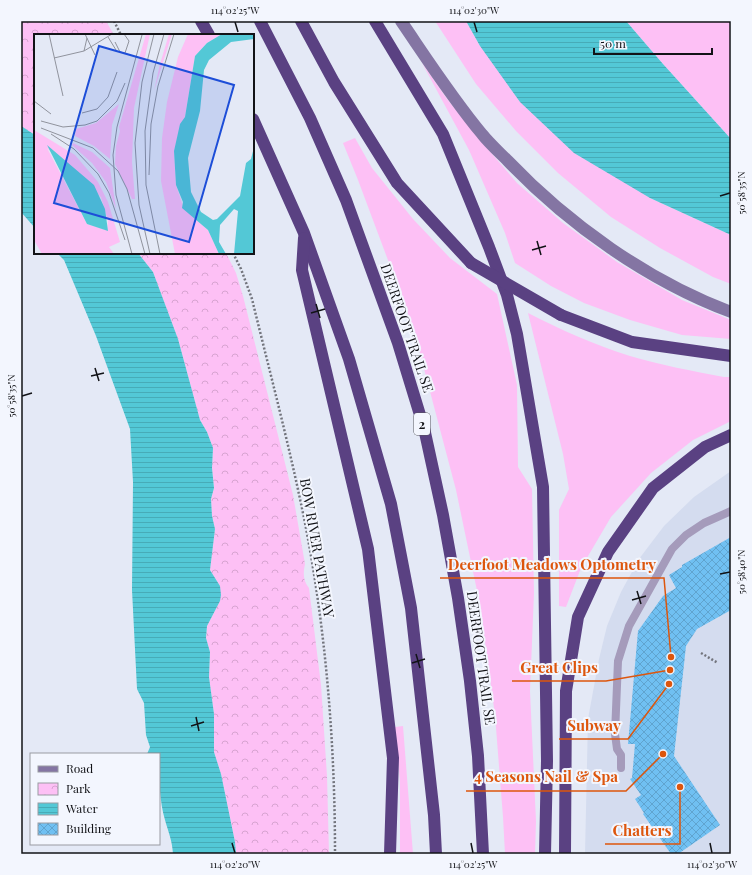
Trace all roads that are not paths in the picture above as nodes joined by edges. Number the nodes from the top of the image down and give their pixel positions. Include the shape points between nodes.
1 (201, 21) edge
2 (260, 21) edge
3 (301, 21) edge
4 (375, 21) edge
5 (400, 21) edge
6 (208, 34) edge
7 (254, 121) edge
8 (304, 233) junction
9 (731, 312) edge
10 (731, 356) edge
11 (731, 435) edge
12 (731, 511) edge
13 (621, 768) dead end
14 (390, 854) edge
15 (436, 854) edge
16 (483, 854) edge
17 (545, 854) edge
18 (565, 854) edge

1 - 6 highway
2 - 16 highway, DEERFOOT TRAIL SE / 2 via 310,118 346,200 398,343 424,428 443,515 469,674 478,756
3 - 10 highway, bridge via 334,82 396,183 471,263 561,315 632,342
4 - 17 highway via 443,134 490,246 517,334 542,487 547,761
5 - 9 street via 482,135 524,179 566,216 627,260 678,288
7 - 8 highway
8 - 14 highway via 302,270 368,549 393,758
8 - 15 highway via 349,359 391,504 411,608
11 - 18 highway via 705,447 653,488 608,552 578,618 566,691
12 - 13 lane via 704,523 686,535 672,549 629,626 618,661 616,734 617,749 622,755

